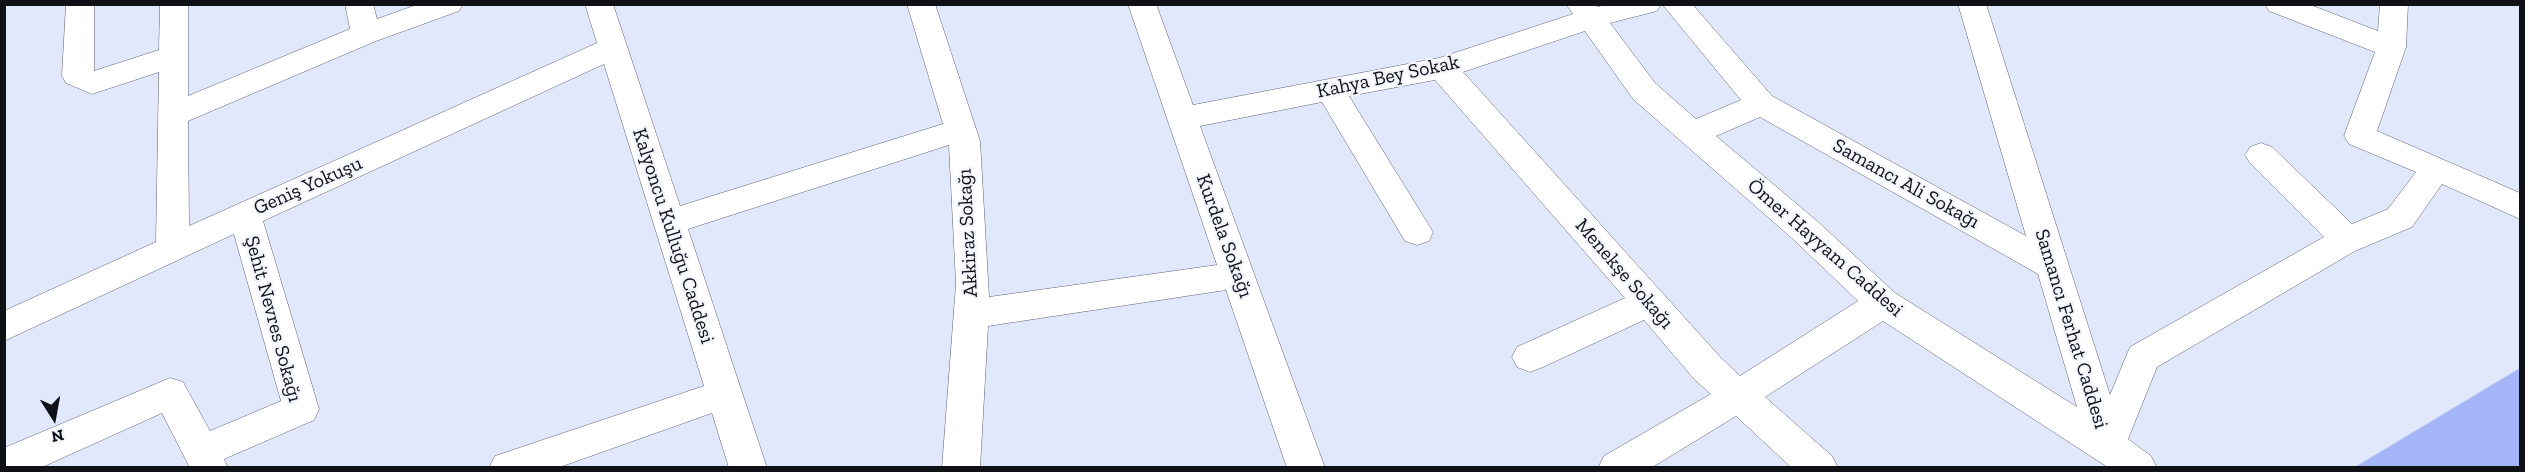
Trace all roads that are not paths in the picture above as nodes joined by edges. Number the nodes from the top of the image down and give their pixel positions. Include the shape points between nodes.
1 (80, 4) edge
2 (174, 4) edge
3 (359, 4) edge
4 (449, 4) edge
5 (599, 4) edge
6 (921, 4) edge
7 (1142, 4) edge
8 (1647, 4) edge
9 (1676, 4) edge
10 (1972, 4) edge
11 (2279, 4) edge
12 (2394, 4) edge
13 (1585, 12) edge
14 (366, 34) junction
15 (2391, 47) junction
16 (613, 48) junction
17 (173, 56) junction
18 (1442, 68) junction
19 (1330, 90) junction
20 (1761, 104) junction
21 (173, 115) junction
22 (1182, 118) junction
23 (960, 130) junction
24 (1693, 133) junction
25 (2261, 155) dead end
26 (2437, 168) junction
27 (2520, 207) edge
28 (245, 215) junction
29 (669, 222) junction
30 (1417, 232) dead end
31 (2345, 241) junction
32 (172, 249) junction
33 (2051, 265) junction
34 (1238, 275) junction
35 (1649, 302) junction
36 (1883, 303) junction
37 (971, 315) junction
38 (4, 327) edge
39 (1530, 357) dead end
40 (724, 394) junction
41 (1738, 396) junction
42 (2101, 456) edge
43 (206, 459) edge
44 (7, 466) edge
45 (748, 467) edge
46 (508, 468) edge
47 (759, 468) edge
48 (961, 468) edge
49 (1306, 468) edge
50 (1617, 468) edge
51 (1819, 468) edge
52 (2138, 468) edge

1 - 17 street via 78,76 92,82
2 - 17 street
3 - 14 street
4 - 14 street
5 - 16 street, Kalyoncu Kulluğu Caddesi
6 - 23 street, Akkiraz Sokağı
7 - 22 street, Kurdela Sokağı
8 - 13 street, Kahya Bey Sokak
9 - 20 street, Samancı Ali Sokağı
10 - 33 street, Samancı Ferhat Caddesi
11 - 15 street
12 - 15 street
13 - 18 street, Kahya Bey Sokak
13 - 24 street, Ömer Hayyam Caddesi via 1644,91
14 - 21 street
15 - 26 street via 2360,136
16 - 28 street, Geniş Yokuşu
16 - 29 street, Kalyoncu Kulluğu Caddesi
17 - 21 street
18 - 19 street, Kahya Bey Sokak
18 - 35 street, Menekşe Sokağı
19 - 22 street, Kahya Bey Sokak
19 - 30 street
20 - 24 street
20 - 33 street, Samancı Ali Sokağı
21 - 32 street
22 - 34 street, Kurdela Sokağı
23 - 29 street
23 - 37 street, Akkiraz Sokağı via 964,141 973,284
24 - 36 street, Ömer Hayyam Caddesi
25 - 31 street
26 - 27 street
26 - 31 street, Samancı Ferhat Caddesi via 2400,218
28 - 32 street, Geniş Yokuşu
28 - 43 street, Şehit Nevres Sokağı via 301,409
29 - 40 street, Kalyoncu Kulluğu Caddesi
31 - 42 street, Samancı Ferhat Caddesi via 2143,357
32 - 38 street, Geniş Yokuşu
33 - 42 street, Samancı Ferhat Caddesi
34 - 37 street
34 - 49 street, Kurdela Sokağı
35 - 39 street
35 - 41 street, Menekşe Sokağı via 1708,369
36 - 41 street
36 - 42 street, Ömer Hayyam Caddesi
37 - 48 street, Akkiraz Sokağı
40 - 45 street, Kalyoncu Kulluğu Caddesi
40 - 46 street
41 - 50 street
41 - 51 street, Menekşe Sokağı
42 - 52 street, Ömer Hayyam Caddesi
43 - 44 street via 170,393
45 - 47 street

